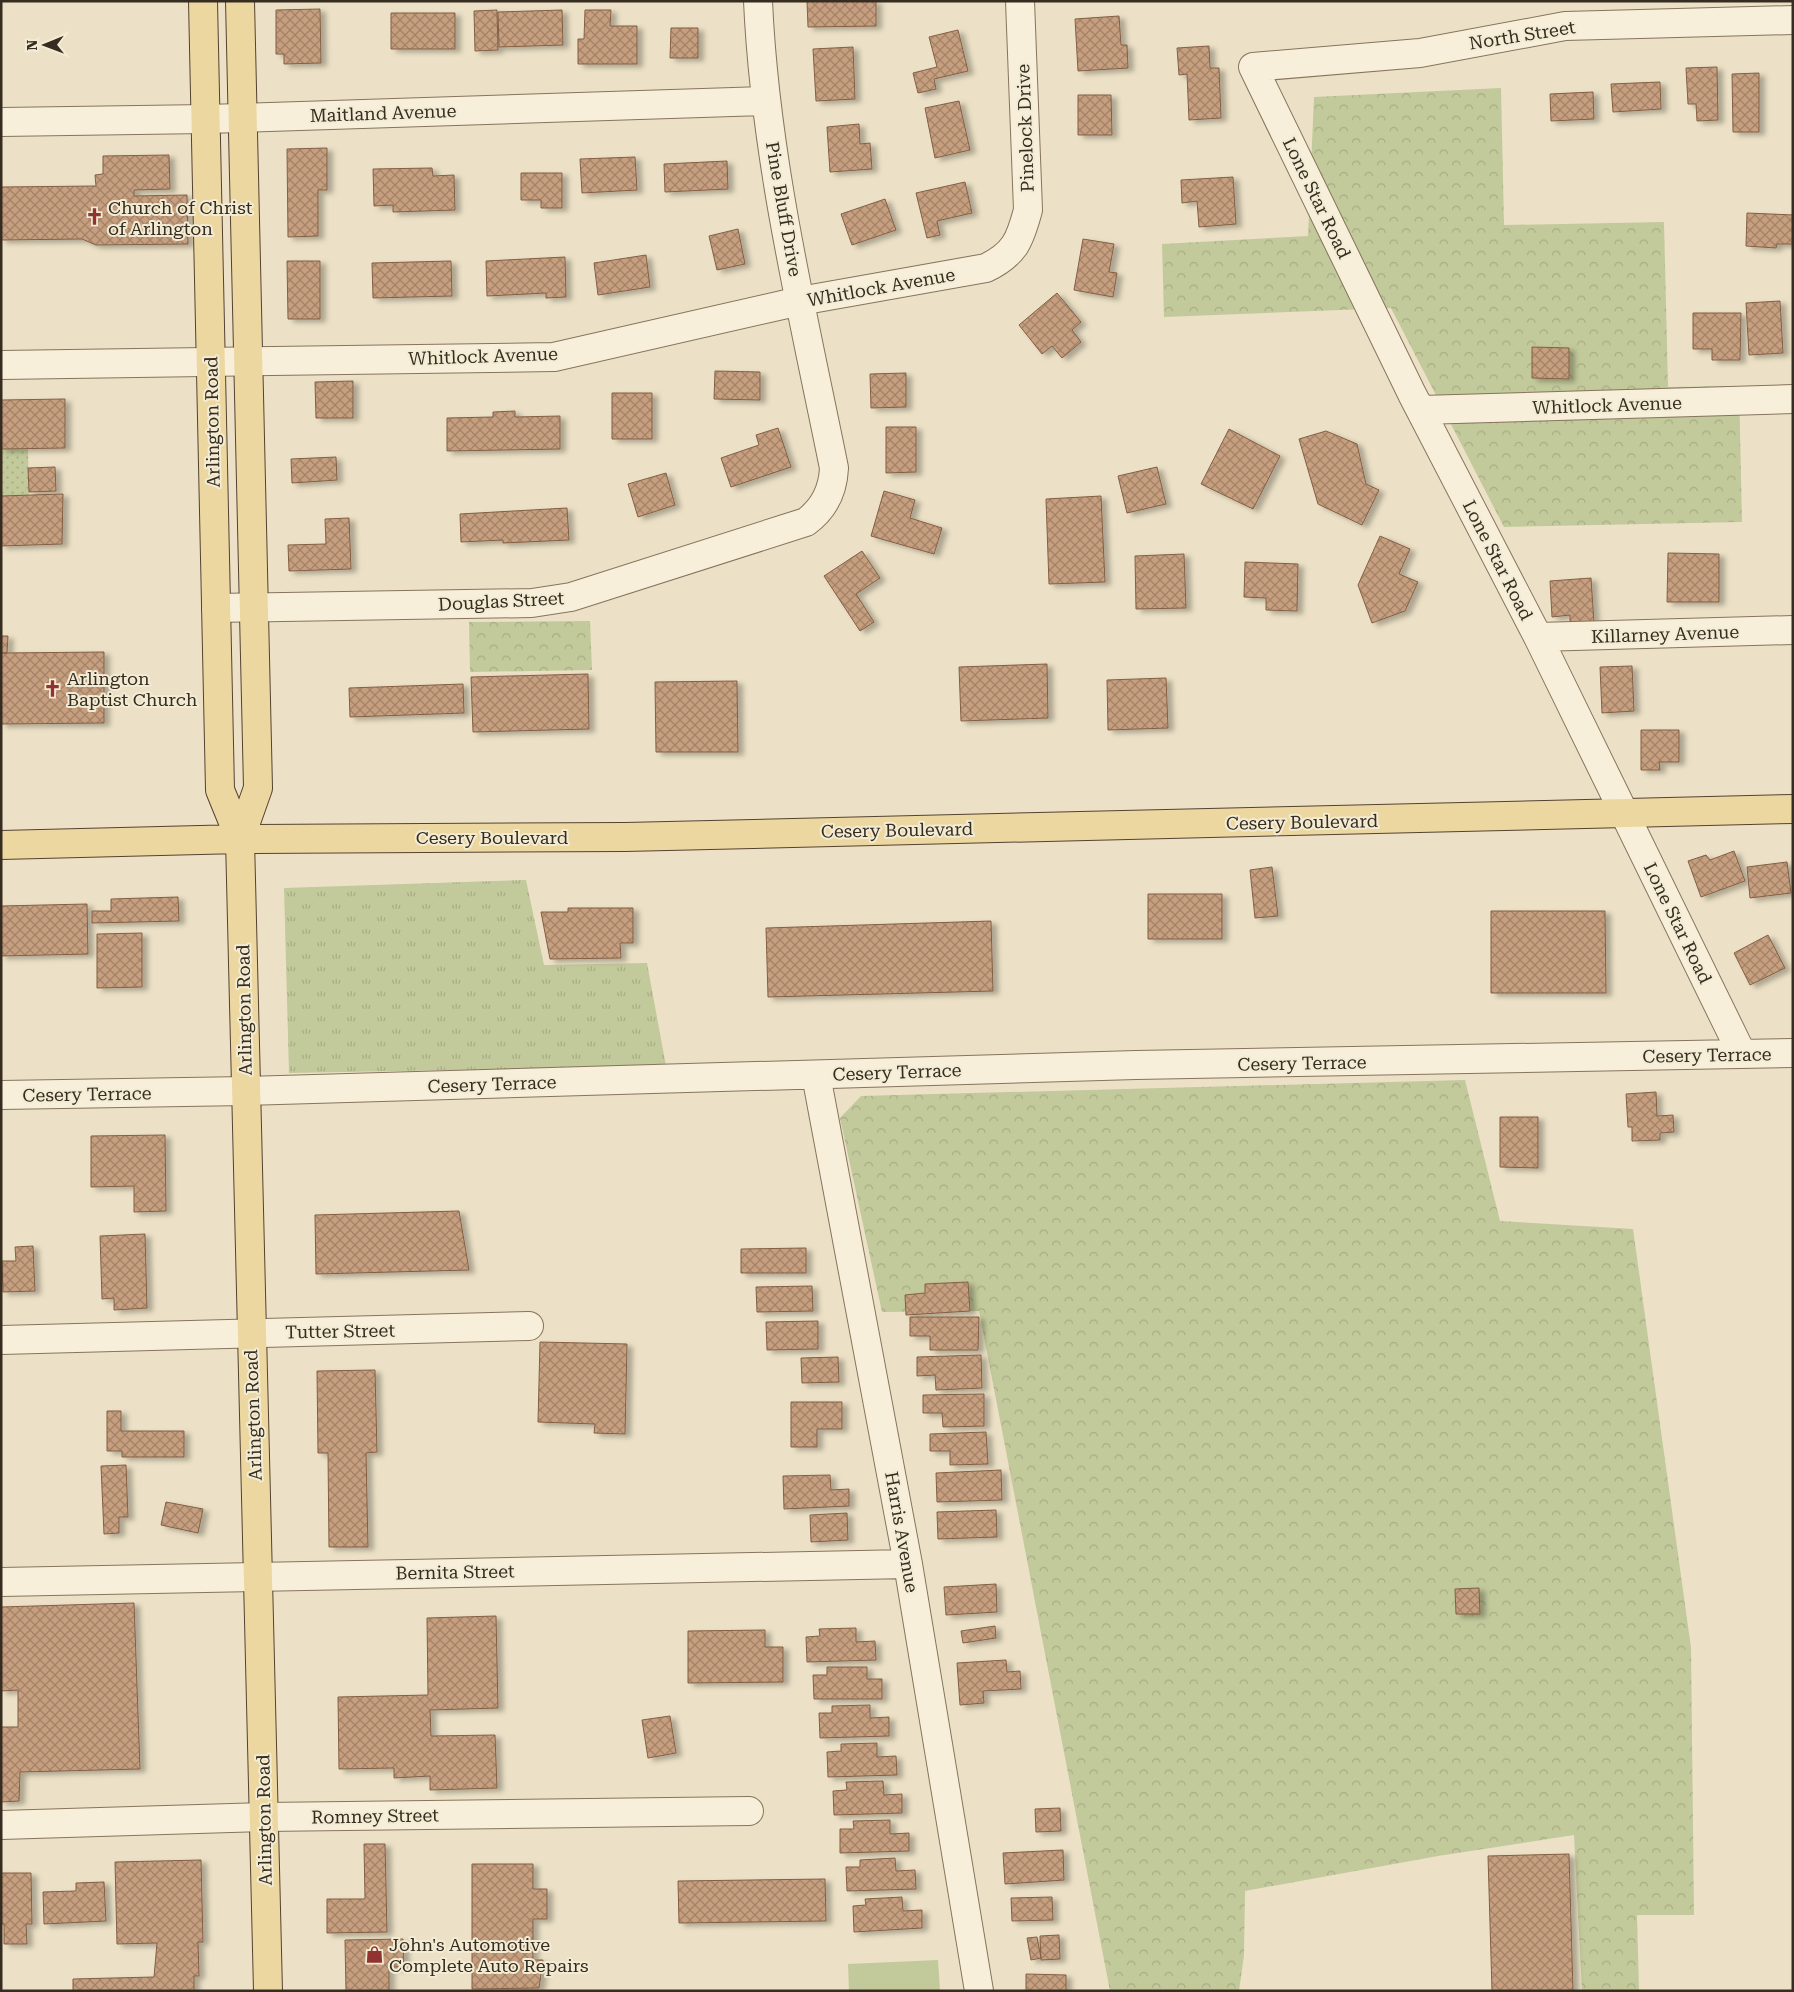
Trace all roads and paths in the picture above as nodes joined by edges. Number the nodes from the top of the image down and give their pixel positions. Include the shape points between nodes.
1 (203, 1) edge
2 (240, 1) edge
3 (758, 1) edge
4 (1020, 1) edge
5 (1793, 20) edge
6 (1253, 67) joint
7 (765, 101) junction
8 (242, 117) junction
9 (206, 119) junction
10 (1, 122) edge
11 (1011, 251) joint
12 (800, 302) junction
13 (247, 360) junction
14 (211, 362) junction
15 (1, 365) edge
16 (1793, 399) edge
17 (1421, 410) junction
18 (825, 502) joint
19 (216, 608) junction
20 (253, 608) junction
21 (1793, 630) edge
22 (1538, 637) junction
23 (1793, 809) edge
24 (1624, 814) junction
25 (240, 839) junction
26 (1, 845) edge
27 (1793, 1053) edge
28 (1742, 1054) junction
29 (816, 1075) junction
30 (246, 1091) junction
31 (1, 1095) edge
32 (529, 1326) dead end
33 (250, 1333) junction
34 (1, 1340) edge
35 (908, 1564) junction
36 (258, 1576) junction
37 (1, 1582) edge
38 (749, 1811) dead end
39 (264, 1817) junction
40 (1, 1825) edge
41 (268, 1991) edge
42 (979, 1991) edge

1 - 9 main road, Arlington Road
2 - 8 main road, Arlington Road
3 - 7 street, Pine Bluff Drive
4 - 11 street, Pinelock Drive via 1028,210 1021,237
5 - 6 street, North Street via 1566,26 1420,53
6 - 17 street, Lone Star Road
7 - 8 street, Maitland Avenue
7 - 12 street, Pine Bluff Drive
8 - 9 street, Maitland Avenue
8 - 13 main road, Arlington Road
9 - 10 street, Maitland Avenue
9 - 14 main road, Arlington Road
11 - 12 street, Whitlock Avenue via 986,268
12 - 13 street, Whitlock Avenue via 554,357
12 - 18 street, Pine Bluff Drive via 834,468 833,484
13 - 14 street, Whitlock Avenue
13 - 20 main road, Arlington Road
14 - 15 street, Whitlock Avenue
14 - 19 main road, Arlington Road
16 - 17 street, Whitlock Avenue
17 - 22 street, Lone Star Road
18 - 20 street, Douglas Street via 806,522 571,597 532,602
19 - 20 street, Douglas Street
19 - 25 main road, Arlington Road via 220,790
20 - 25 main road, Arlington Road via 258,788
21 - 22 street, Killarney Avenue
22 - 24 street, Lone Star Road
23 - 24 main road, Cesery Boulevard
24 - 25 main road, Cesery Boulevard via 625,836
24 - 28 street, Lone Star Road
25 - 26 main road, Cesery Boulevard
25 - 30 main road, Arlington Road
27 - 28 street, Cesery Terrace
28 - 29 street, Cesery Terrace via 1136,1065
29 - 30 street, Cesery Terrace
29 - 35 street, Harris Avenue
30 - 31 street, Cesery Terrace
30 - 33 main road, Arlington Road
32 - 33 street, Tutter Street
33 - 34 street, Tutter Street
33 - 36 main road, Arlington Road
35 - 36 street, Bernita Street
35 - 42 street, Harris Avenue
36 - 37 street, Bernita Street
36 - 39 main road, Arlington Road
38 - 39 street, Romney Street
39 - 40 street, Romney Street
39 - 41 main road, Arlington Road

